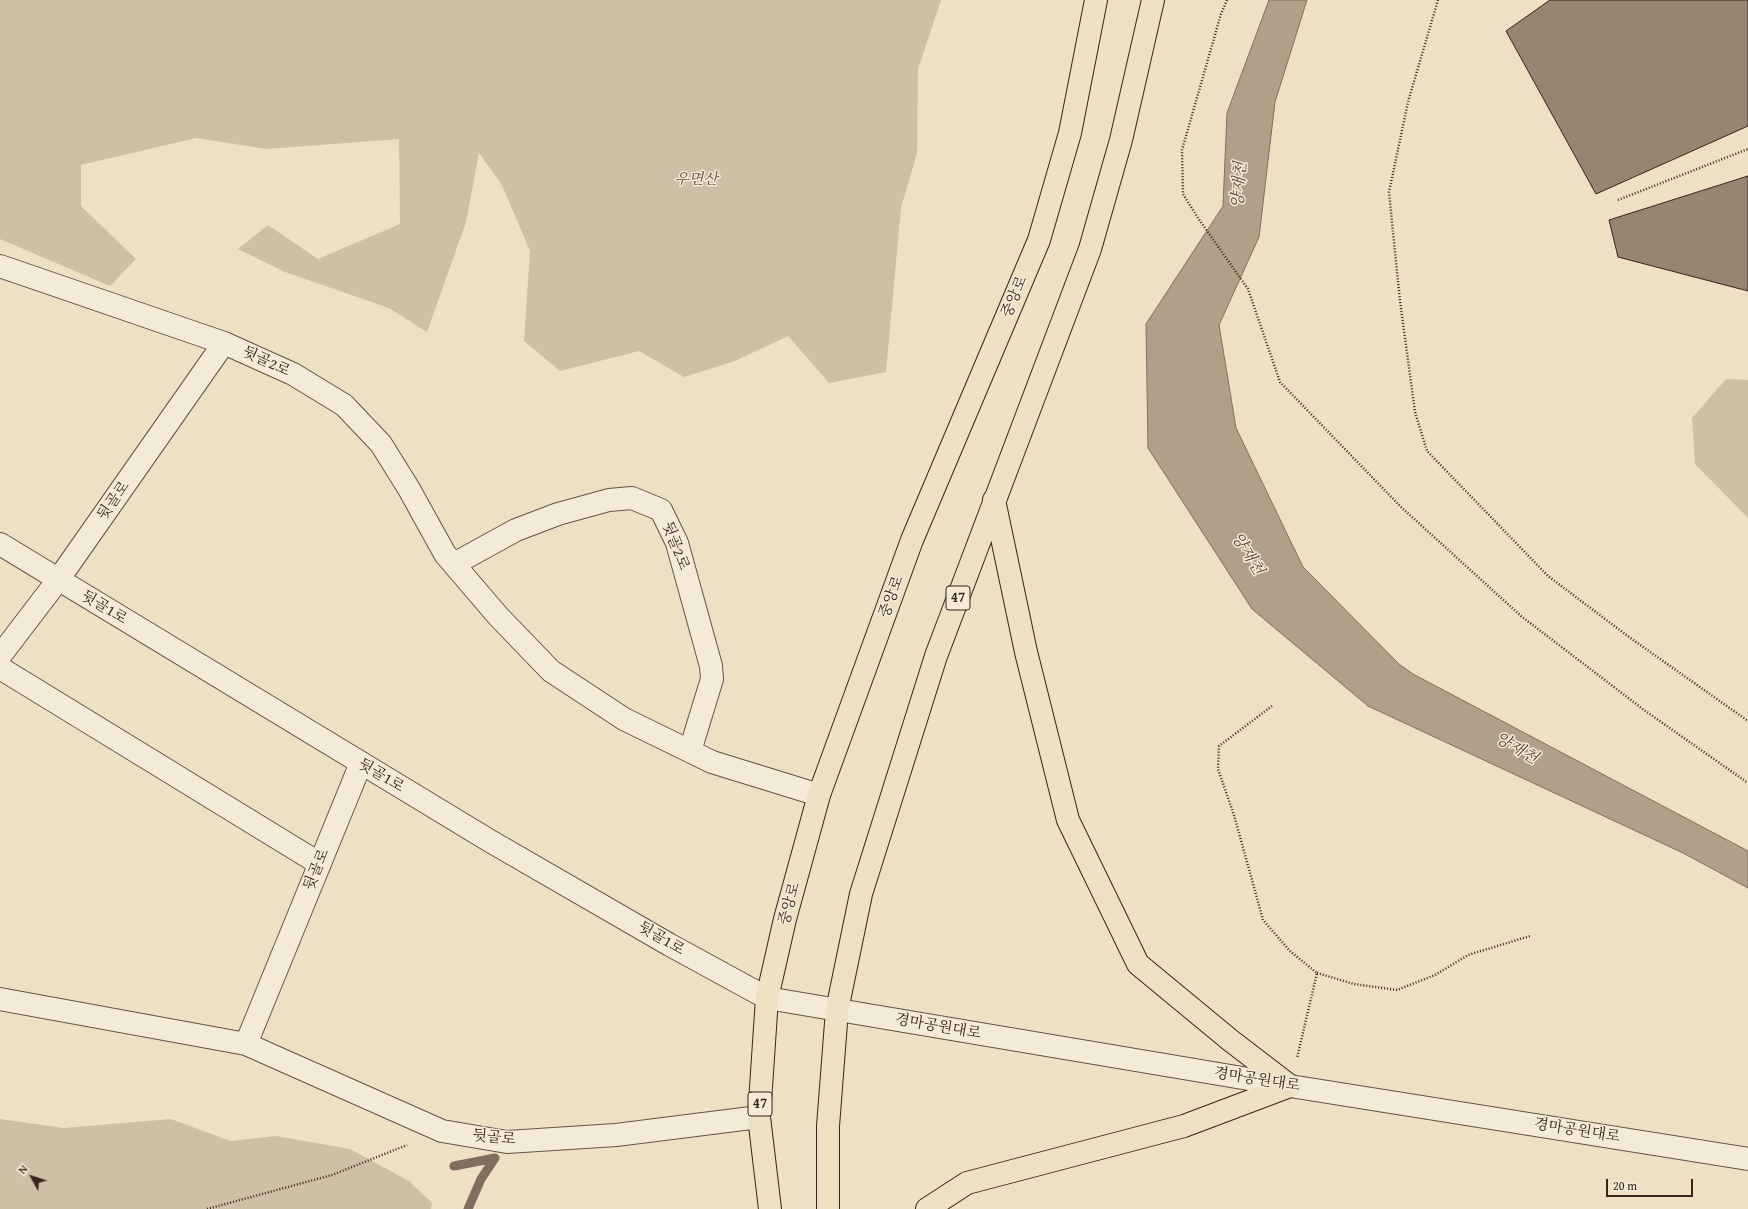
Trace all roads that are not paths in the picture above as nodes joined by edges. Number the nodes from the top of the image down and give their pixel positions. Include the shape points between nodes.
1 (1096, 0) edge
2 (1153, 0) edge
3 (0, 266) edge
4 (224, 343) junction
5 (994, 500) junction
6 (0, 544) edge
7 (454, 564) junction
8 (58, 580) junction
9 (0, 656) edge
10 (0, 668) edge
11 (690, 751) junction
12 (361, 763) junction
13 (819, 795) junction
14 (320, 864) junction
15 (767, 998) junction
16 (0, 999) edge
17 (837, 1010) junction
18 (246, 1044) junction
19 (1290, 1086) junction
20 (759, 1116) junction
21 (1748, 1158) edge
22 (770, 1209) edge
23 (828, 1209) edge
24 (926, 1209) edge

1 - 13 main road, 중앙로 / 47 via 1070,133 1039,240 912,540
2 - 5 main road, 47 via 1121,140 1090,249
3 - 4 street, 뒷골2로
4 - 7 street, 뒷골2로 via 293,374 344,406 380,444 409,489 445,554
4 - 8 street, 뒷골로
5 - 17 main road, 47 via 936,656 861,894
5 - 19 main road via 1026,652 1068,820 1138,964
6 - 8 street, 뒷골1로
7 - 11 street, 뒷골2로 via 498,616 551,671 624,719
7 - 11 street, 뒷골2로 via 516,530 558,514 609,500 632,498 661,510 677,543 711,666 712,680
8 - 9 street, 뒷골로
8 - 12 street, 뒷골1로
10 - 14 street
11 - 13 street, 뒷골2로 via 712,762
12 - 14 street, 뒷골로
12 - 15 street, 뒷골1로 via 504,849
13 - 15 main road, 중앙로 / 47 via 785,919
14 - 18 street, 뒷골로
15 - 17 street, 경마공원대로
15 - 20 main road, 중앙로 / 47
16 - 18 street, 뒷골로
17 - 19 street, 경마공원대로
17 - 23 main road, 47 via 828,1126
18 - 20 street, 뒷골로 via 442,1131 507,1142 616,1135
19 - 21 street, 경마공원대로
19 - 24 main road via 1184,1126 967,1183
20 - 22 main road, 중앙로 / 47

